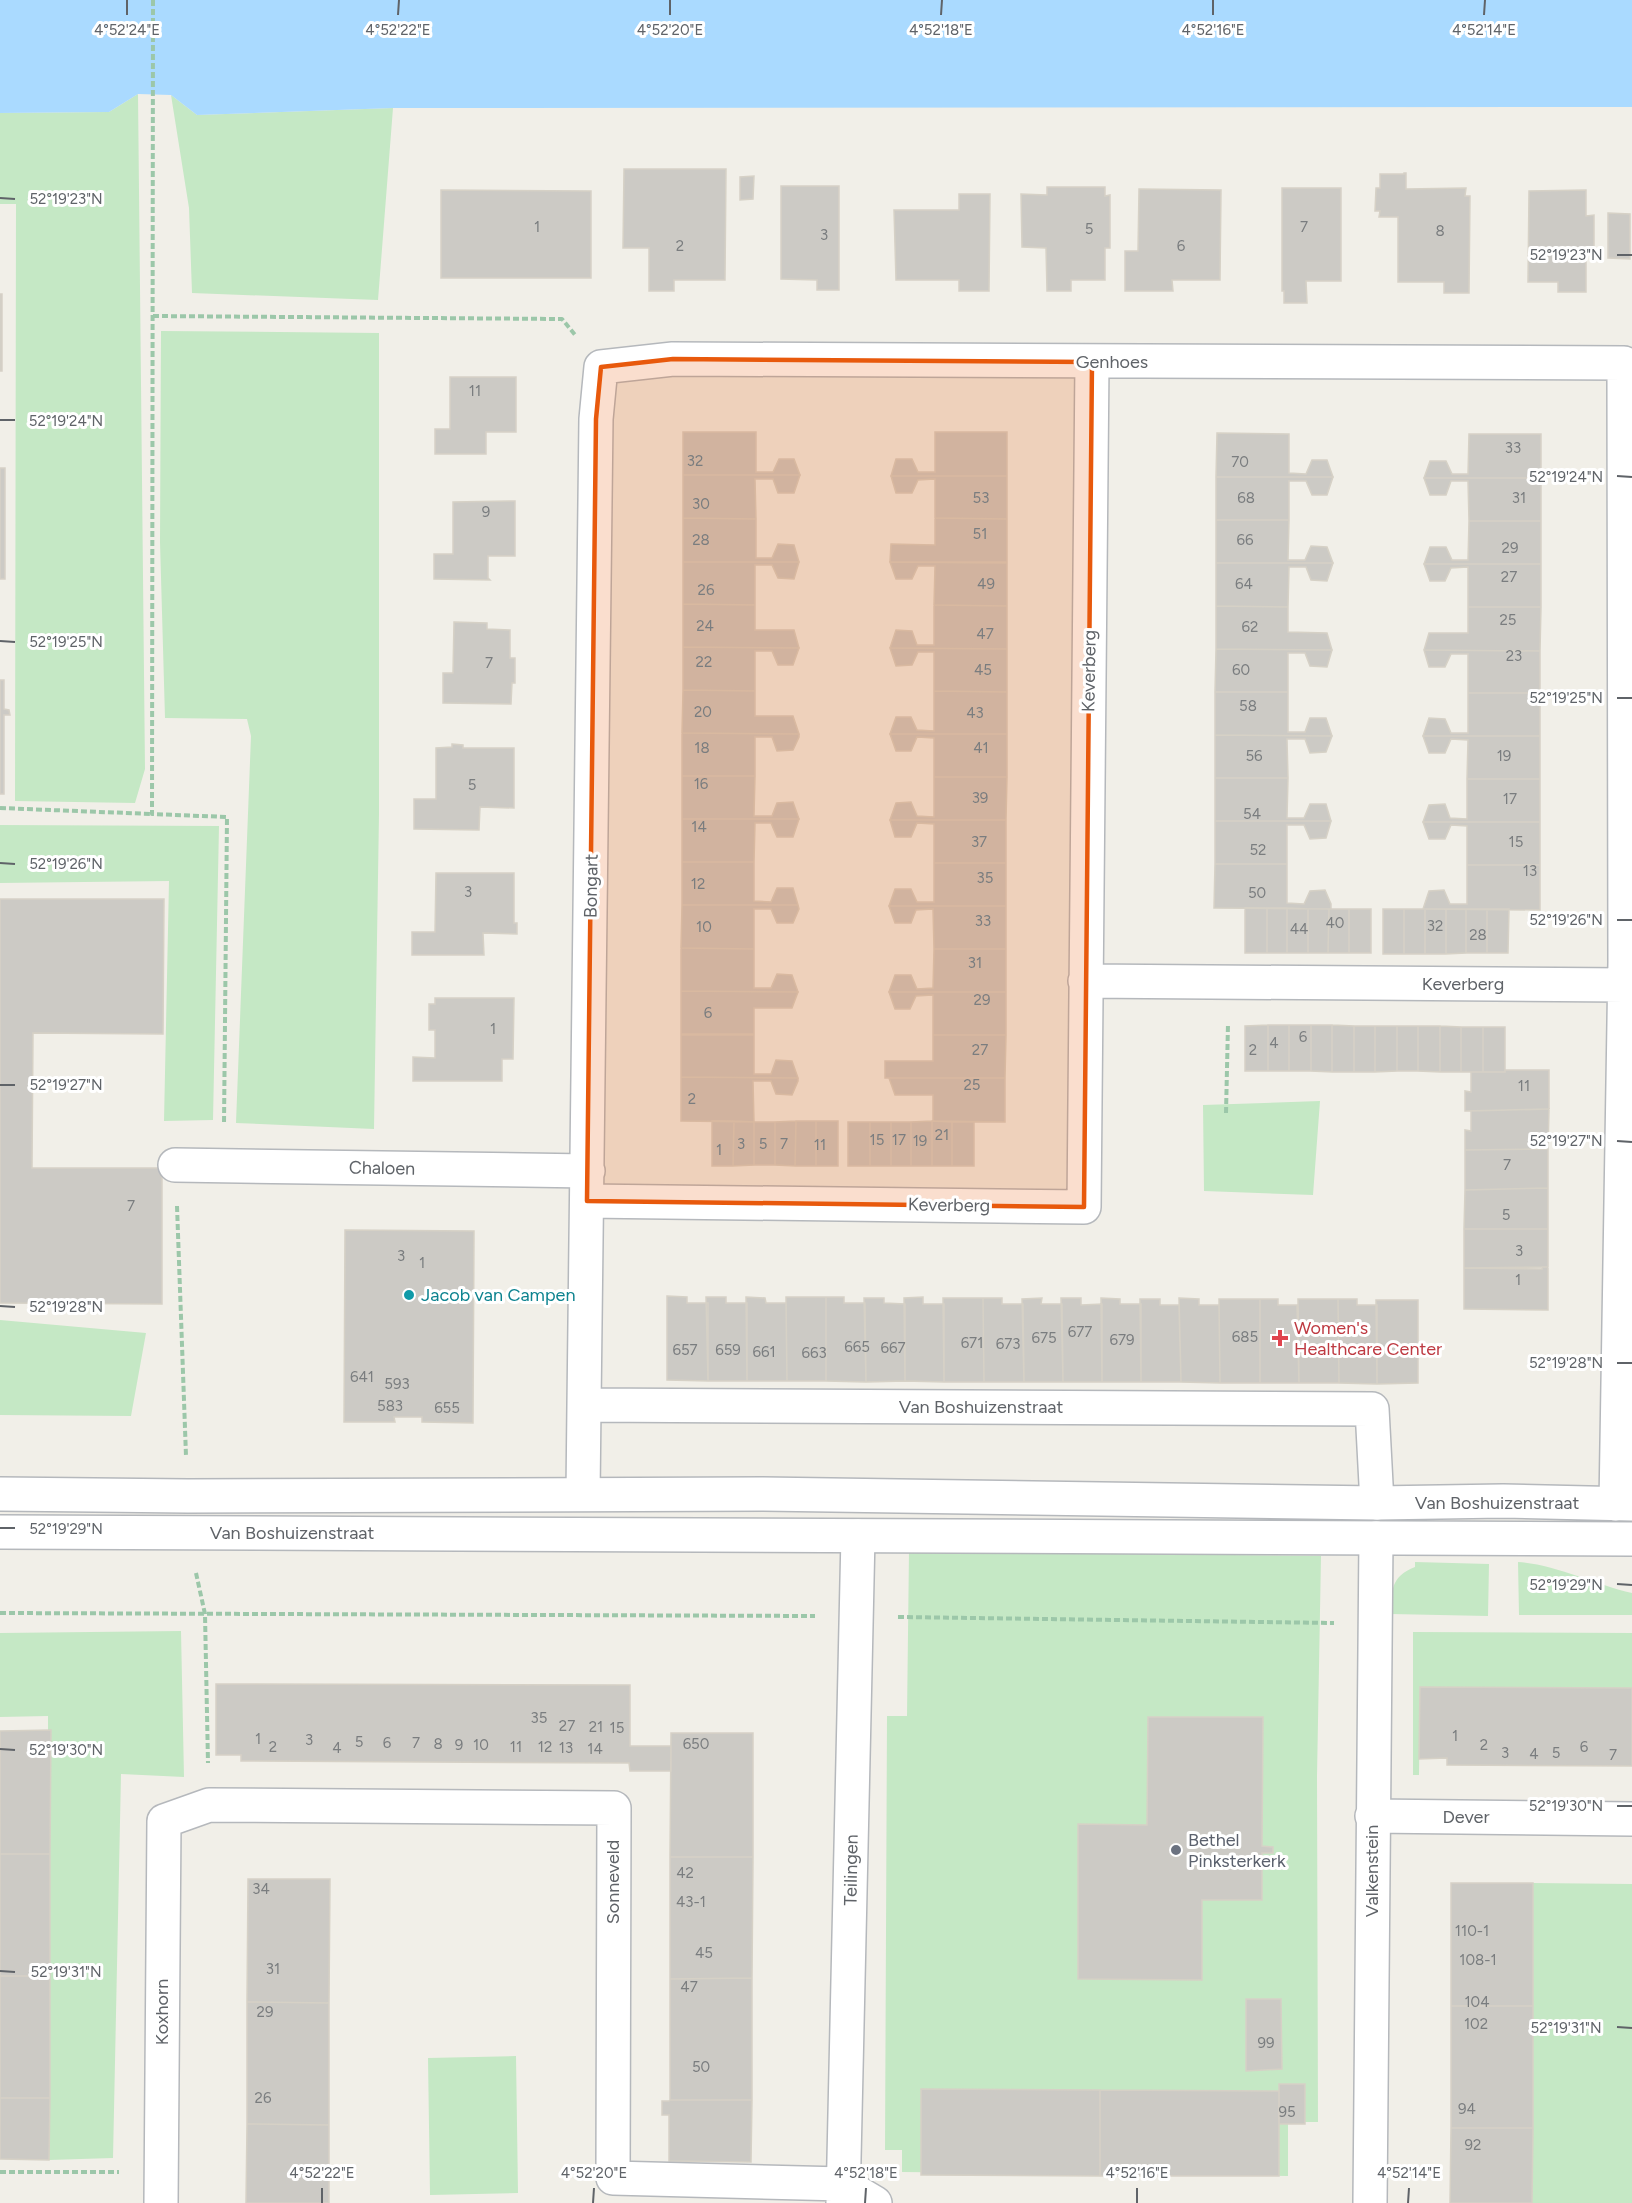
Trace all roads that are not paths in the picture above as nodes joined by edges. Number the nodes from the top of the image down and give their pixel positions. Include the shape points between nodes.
1 (1092, 362) junction
2 (602, 367) joint
3 (1085, 981) junction
4 (1625, 984) junction
5 (175, 1165) road end
6 (588, 1186) junction
7 (584, 1405) junction
8 (0, 1494) edge
9 (583, 1494) junction
10 (858, 1495) junction
11 (1377, 1503) junction
12 (1624, 1504) edge
13 (0, 1532) edge
14 (584, 1534) junction
15 (858, 1536) junction
16 (1376, 1538) junction
17 (1623, 1539) edge
18 (1372, 1816) junction
19 (1632, 1819) edge
20 (164, 1821) joint
21 (161, 2187) edge
22 (843, 2194) edge
23 (875, 2203) edge
24 (1370, 2203) edge

1 - 2 street, Genhoes via 673,359
1 - 3 street, Keverberg
1 - 4 street, Genhoes via 1624,363
2 - 6 street, Bongart via 596,419
3 - 4 street, Keverberg
3 - 6 street, Keverberg via 1084,1207
4 - 12 street
5 - 6 street, Chaloen
6 - 7 street, Bongart
7 - 9 street
7 - 11 street, Van Boshuizenstraat via 1372,1409
8 - 9 street, Van Boshuizenstraat
9 - 10 street, Van Boshuizenstraat
9 - 14 street
10 - 11 street, Van Boshuizenstraat
10 - 15 street
11 - 12 street, Van Boshuizenstraat
11 - 16 street, Van Boshuizenstraat
12 - 17 street, Van Boshuizenstraat
13 - 14 street, Van Boshuizenstraat
14 - 15 street, Van Boshuizenstraat
15 - 16 street, Van Boshuizenstraat
15 - 22 street, Teilingen
16 - 17 street, Van Boshuizenstraat
16 - 18 street, Valkenstein
18 - 19 street, Dever
18 - 24 street, Valkenstein
20 - 21 street, Koxhorn
20 - 22 street, Sonneveld via 209,1805 614,1808 612,2178
22 - 23 street

